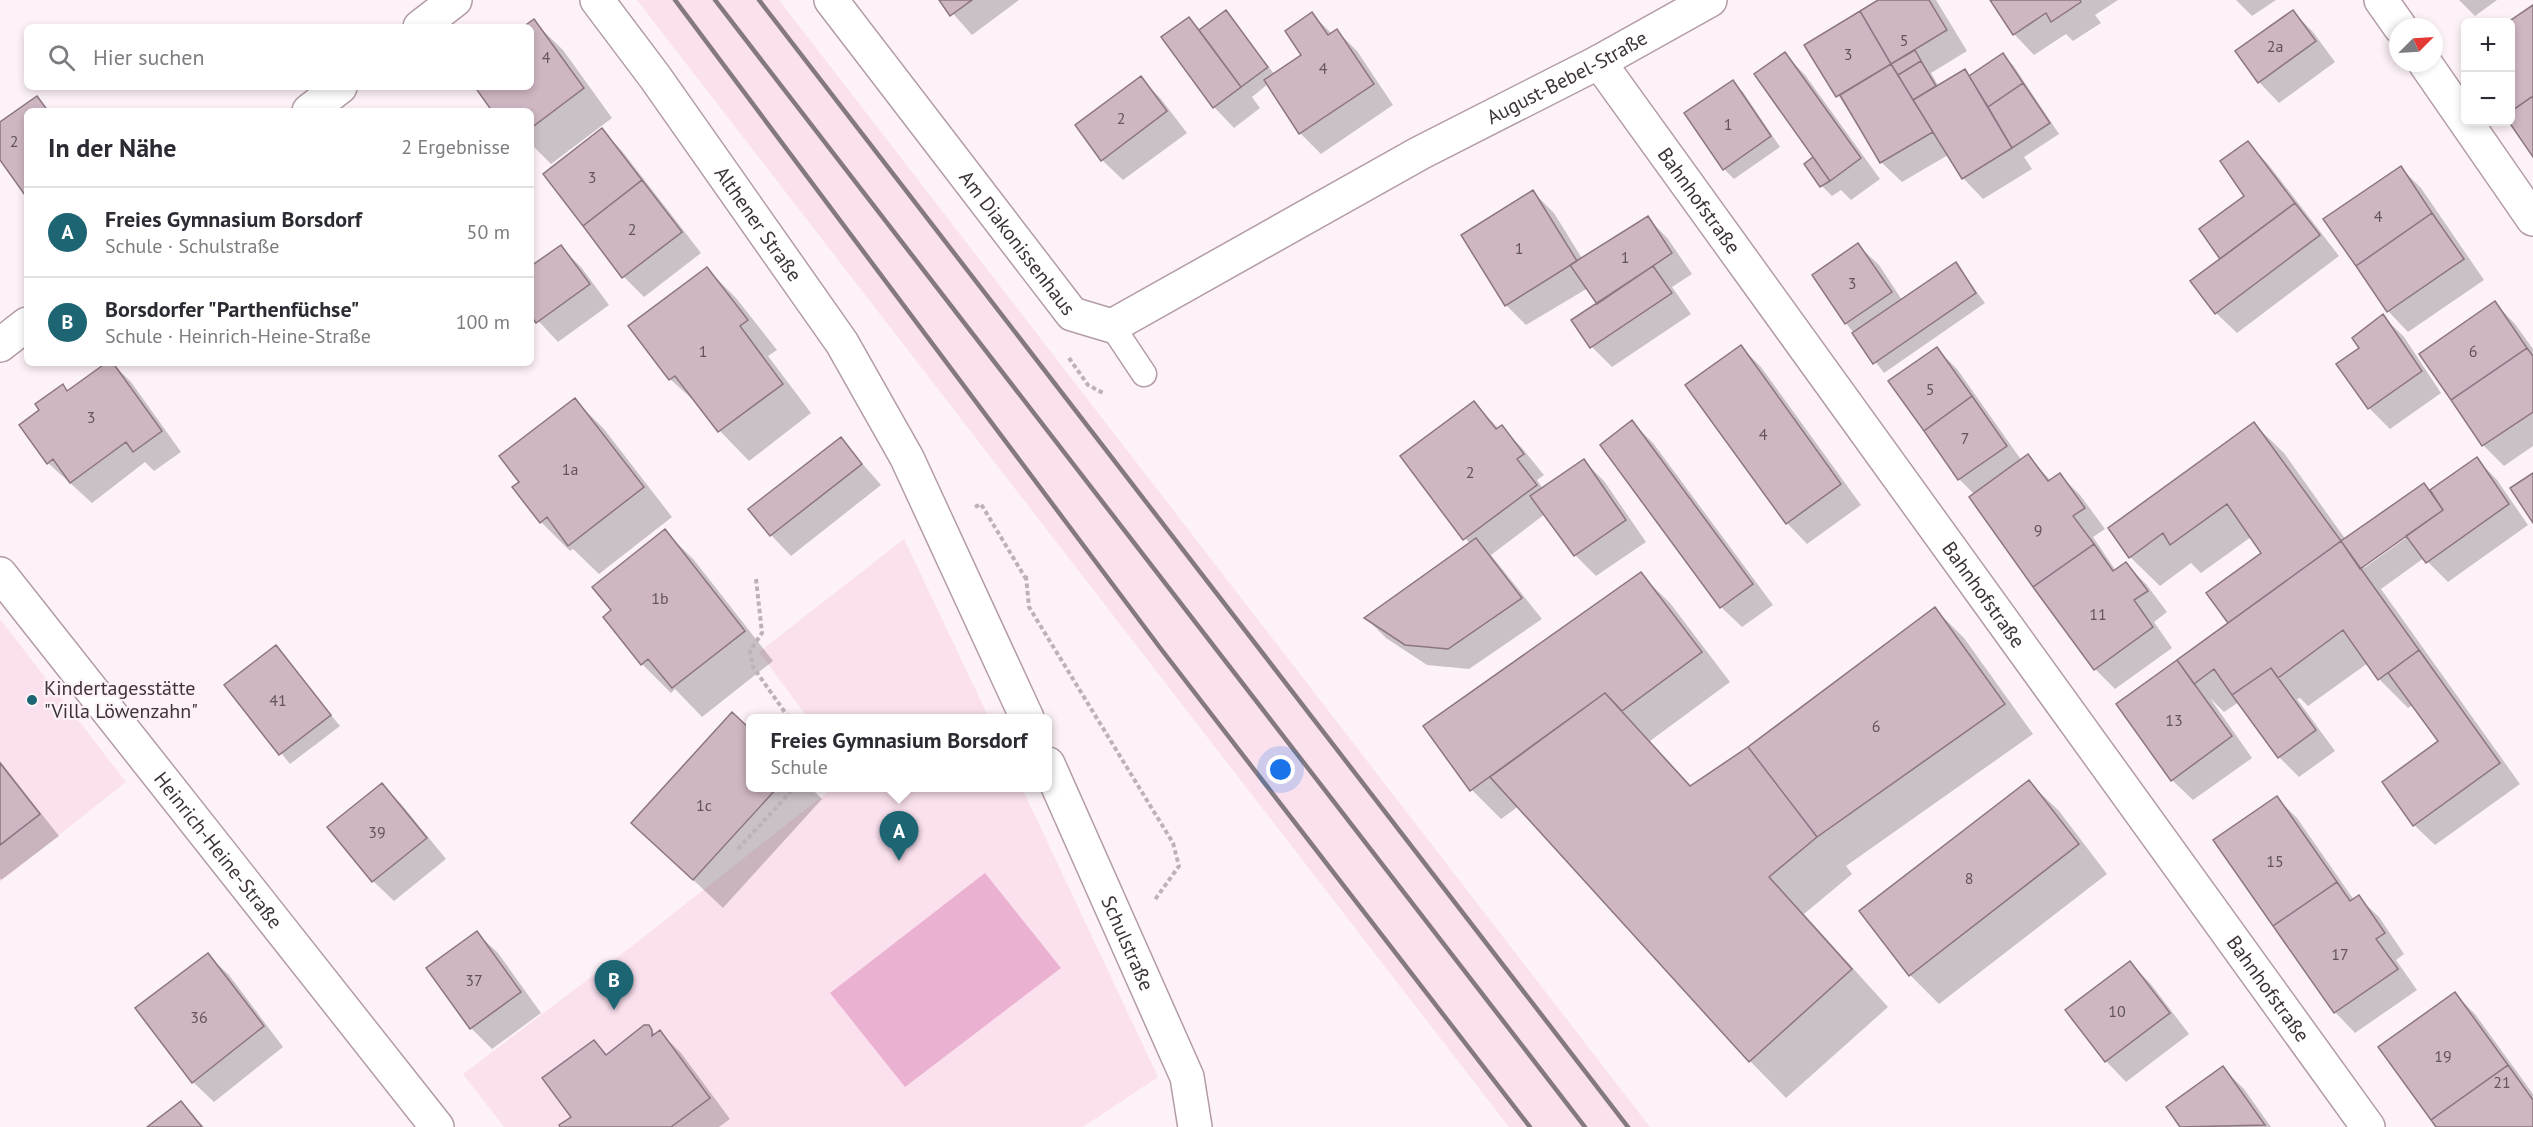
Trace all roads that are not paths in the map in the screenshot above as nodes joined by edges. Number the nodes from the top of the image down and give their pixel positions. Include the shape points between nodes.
1 (455, 0) edge
2 (597, 0) edge
3 (831, 0) edge
4 (1710, 0) edge
5 (2381, 0) edge
6 (2394, 18) edge
7 (424, 24) edge
8 (1599, 62) junction
9 (2431, 72) edge
10 (336, 90) edge
11 (313, 108) edge
12 (2533, 219) edge
13 (24, 326) edge
14 (1112, 326) junction
15 (0, 345) edge
16 (1144, 374) dead end
17 (0, 574) edge
18 (1025, 714) edge
19 (1052, 775) edge
20 (437, 1127) edge
21 (1195, 1127) edge
22 (2368, 1127) edge

1 - 7 street
2 - 18 street, Althener Straße via 842,343 907,458
3 - 14 street, Am Diakonissenhaus via 1072,314
4 - 8 street, August-Bebel-Straße
5 - 6 street
8 - 14 street, August-Bebel-Straße via 1420,153
8 - 22 street, Bahnhofstraße
9 - 12 street
10 - 11 street
13 - 15 street
14 - 16 lane
17 - 20 street, Heinrich-Heine-Straße
19 - 21 street, Schulstraße via 1187,1077

